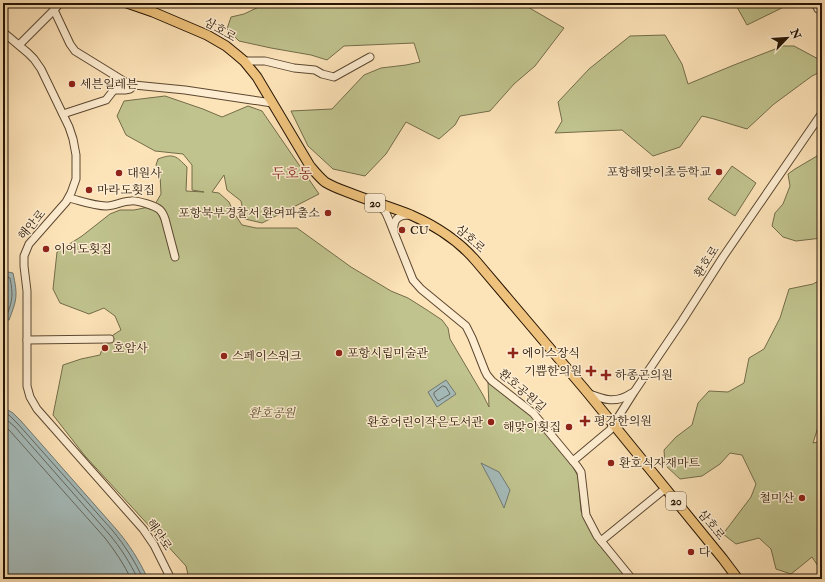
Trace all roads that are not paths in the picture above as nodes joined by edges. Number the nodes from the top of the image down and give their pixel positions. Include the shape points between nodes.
1 (60, 3) edge
2 (127, 3) edge
3 (815, 3) edge
4 (54, 10) junction
5 (822, 11) edge
6 (3, 32) edge
7 (20, 45) junction
8 (370, 57) dead end
9 (244, 61) junction
10 (134, 85) junction
11 (272, 103) junction
12 (822, 113) edge
13 (63, 114) junction
14 (69, 198) junction
15 (378, 204) junction
16 (411, 215) junction
17 (394, 230) junction
18 (176, 257) dead end
19 (110, 339) dead end
20 (26, 340) junction
21 (587, 392) junction
22 (634, 392) junction
23 (613, 425) junction
24 (574, 461) junction
25 (666, 488) junction
26 (601, 540) junction
27 (171, 579) edge
28 (632, 579) edge
29 (738, 579) edge

1 - 4 street
2 - 9 main road, 삼호로 / 20 via 207,35
3 - 5 street
4 - 7 street
4 - 10 street via 75,51
6 - 7 street, 해안로
7 - 13 street, 해안로 via 38,63
8 - 9 street via 334,77 315,70 265,61
9 - 11 main road, 삼호로 / 20
10 - 11 street
10 - 13 street via 130,89 113,91 106,100
11 - 15 main road, 삼호로 / 20 via 320,178 340,190
12 - 22 street, 환호로
13 - 14 street, 해안로 via 73,138 76,155 76,179
14 - 18 street via 101,206 134,201 158,209 165,219
14 - 20 street, 해안로 via 29,244 24,256 27,291
15 - 16 main road, 삼호로 / 20
15 - 17 street, 환호공원길
16 - 17 street via 403,215 396,219
16 - 21 main road, 삼호로 / 20 via 449,236 472,255
17 - 24 street, 환호공원길 via 413,280 466,326 487,375 533,413
19 - 20 street
20 - 27 street, 해안로 via 27,386 33,404 142,529 154,545
21 - 22 street via 611,400 622,399
21 - 23 main road, 삼호로 / 20
22 - 23 street, 환호로
23 - 24 street, 환호로
23 - 25 main road, 삼호로 / 20
24 - 26 street, 환호공원길 via 581,472 586,515
25 - 26 street
25 - 29 main road, 삼호로 / 20
26 - 28 street, 환호공원길

